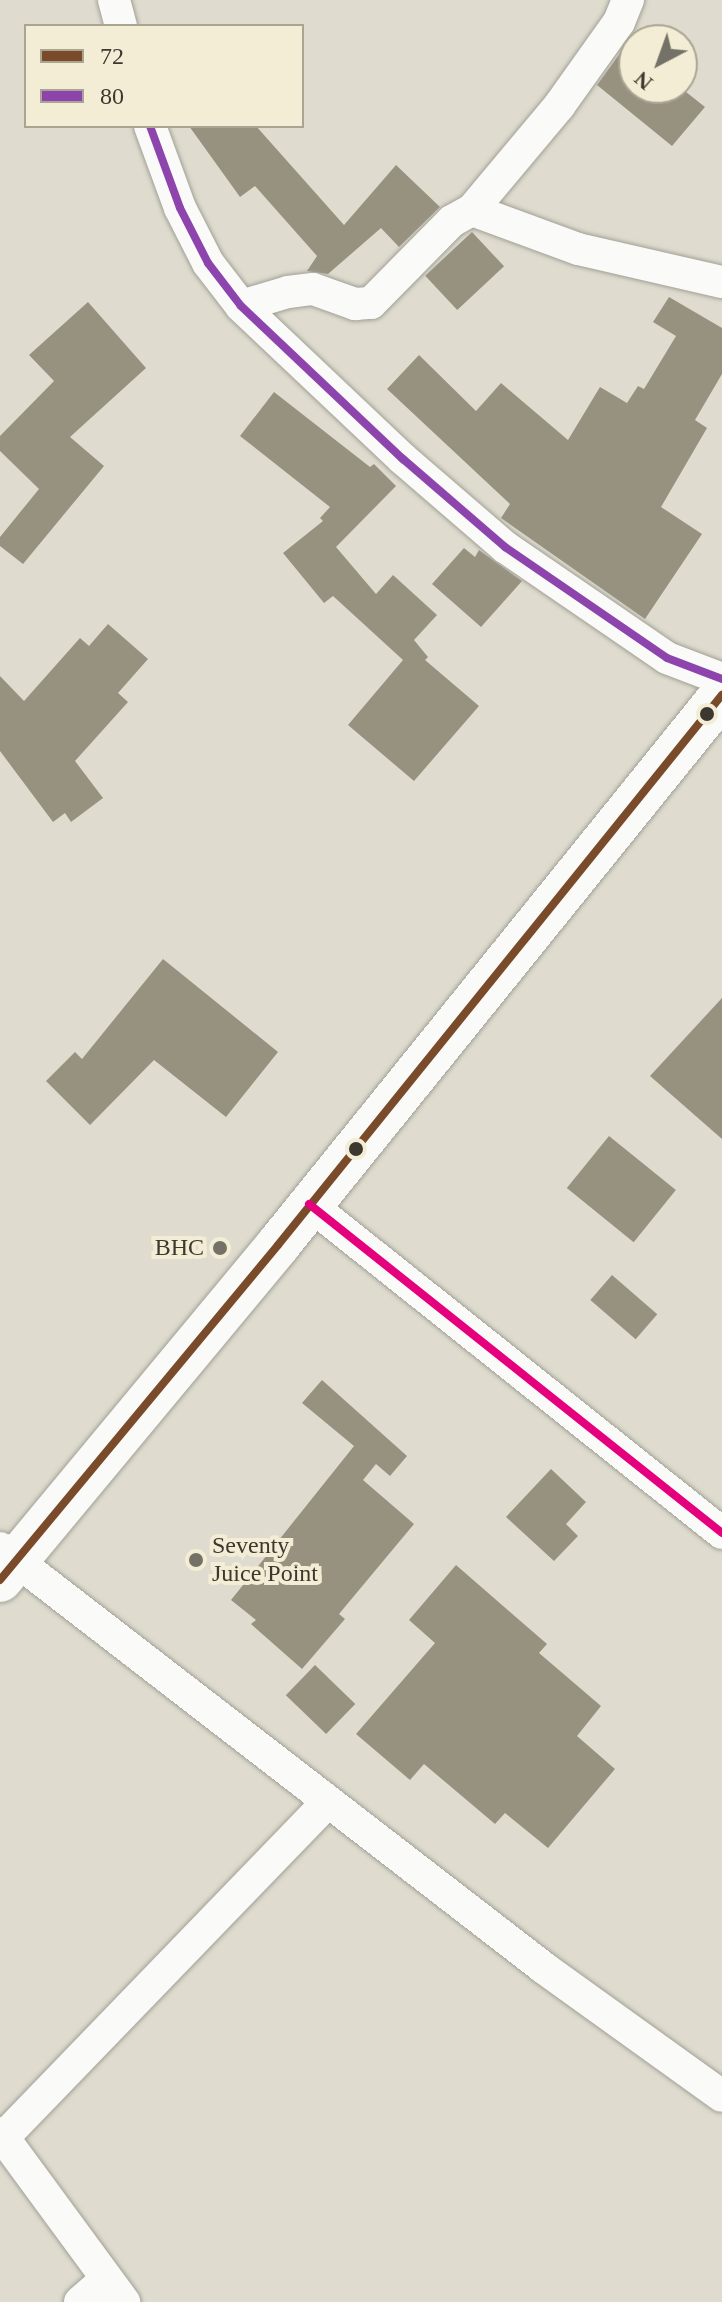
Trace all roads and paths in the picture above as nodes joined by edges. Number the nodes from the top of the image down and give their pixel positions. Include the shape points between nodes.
1 (114, 0) edge
2 (628, 0) edge
3 (120, 24) edge
4 (151, 128) edge
5 (472, 210) junction
6 (722, 282) edge
7 (241, 306) junction
8 (722, 679) edge
9 (722, 695) edge
10 (309, 1204) junction
11 (722, 1533) edge
12 (5, 1563) edge
13 (328, 1802) junction
14 (722, 2096) edge
15 (2, 2135) edge
16 (115, 2290) edge
17 (80, 2302) edge

1 - 3 street
2 - 5 street via 619,22 559,106
4 - 7 street via 187,222 208,263
5 - 6 street via 578,249
5 - 7 street via 452,221 371,303 355,304 313,289
7 - 8 street via 505,547 667,658
9 - 10 highway
10 - 11 street
10 - 12 highway
12 - 13 street
13 - 14 street
13 - 15 street
15 - 16 street
16 - 17 street

